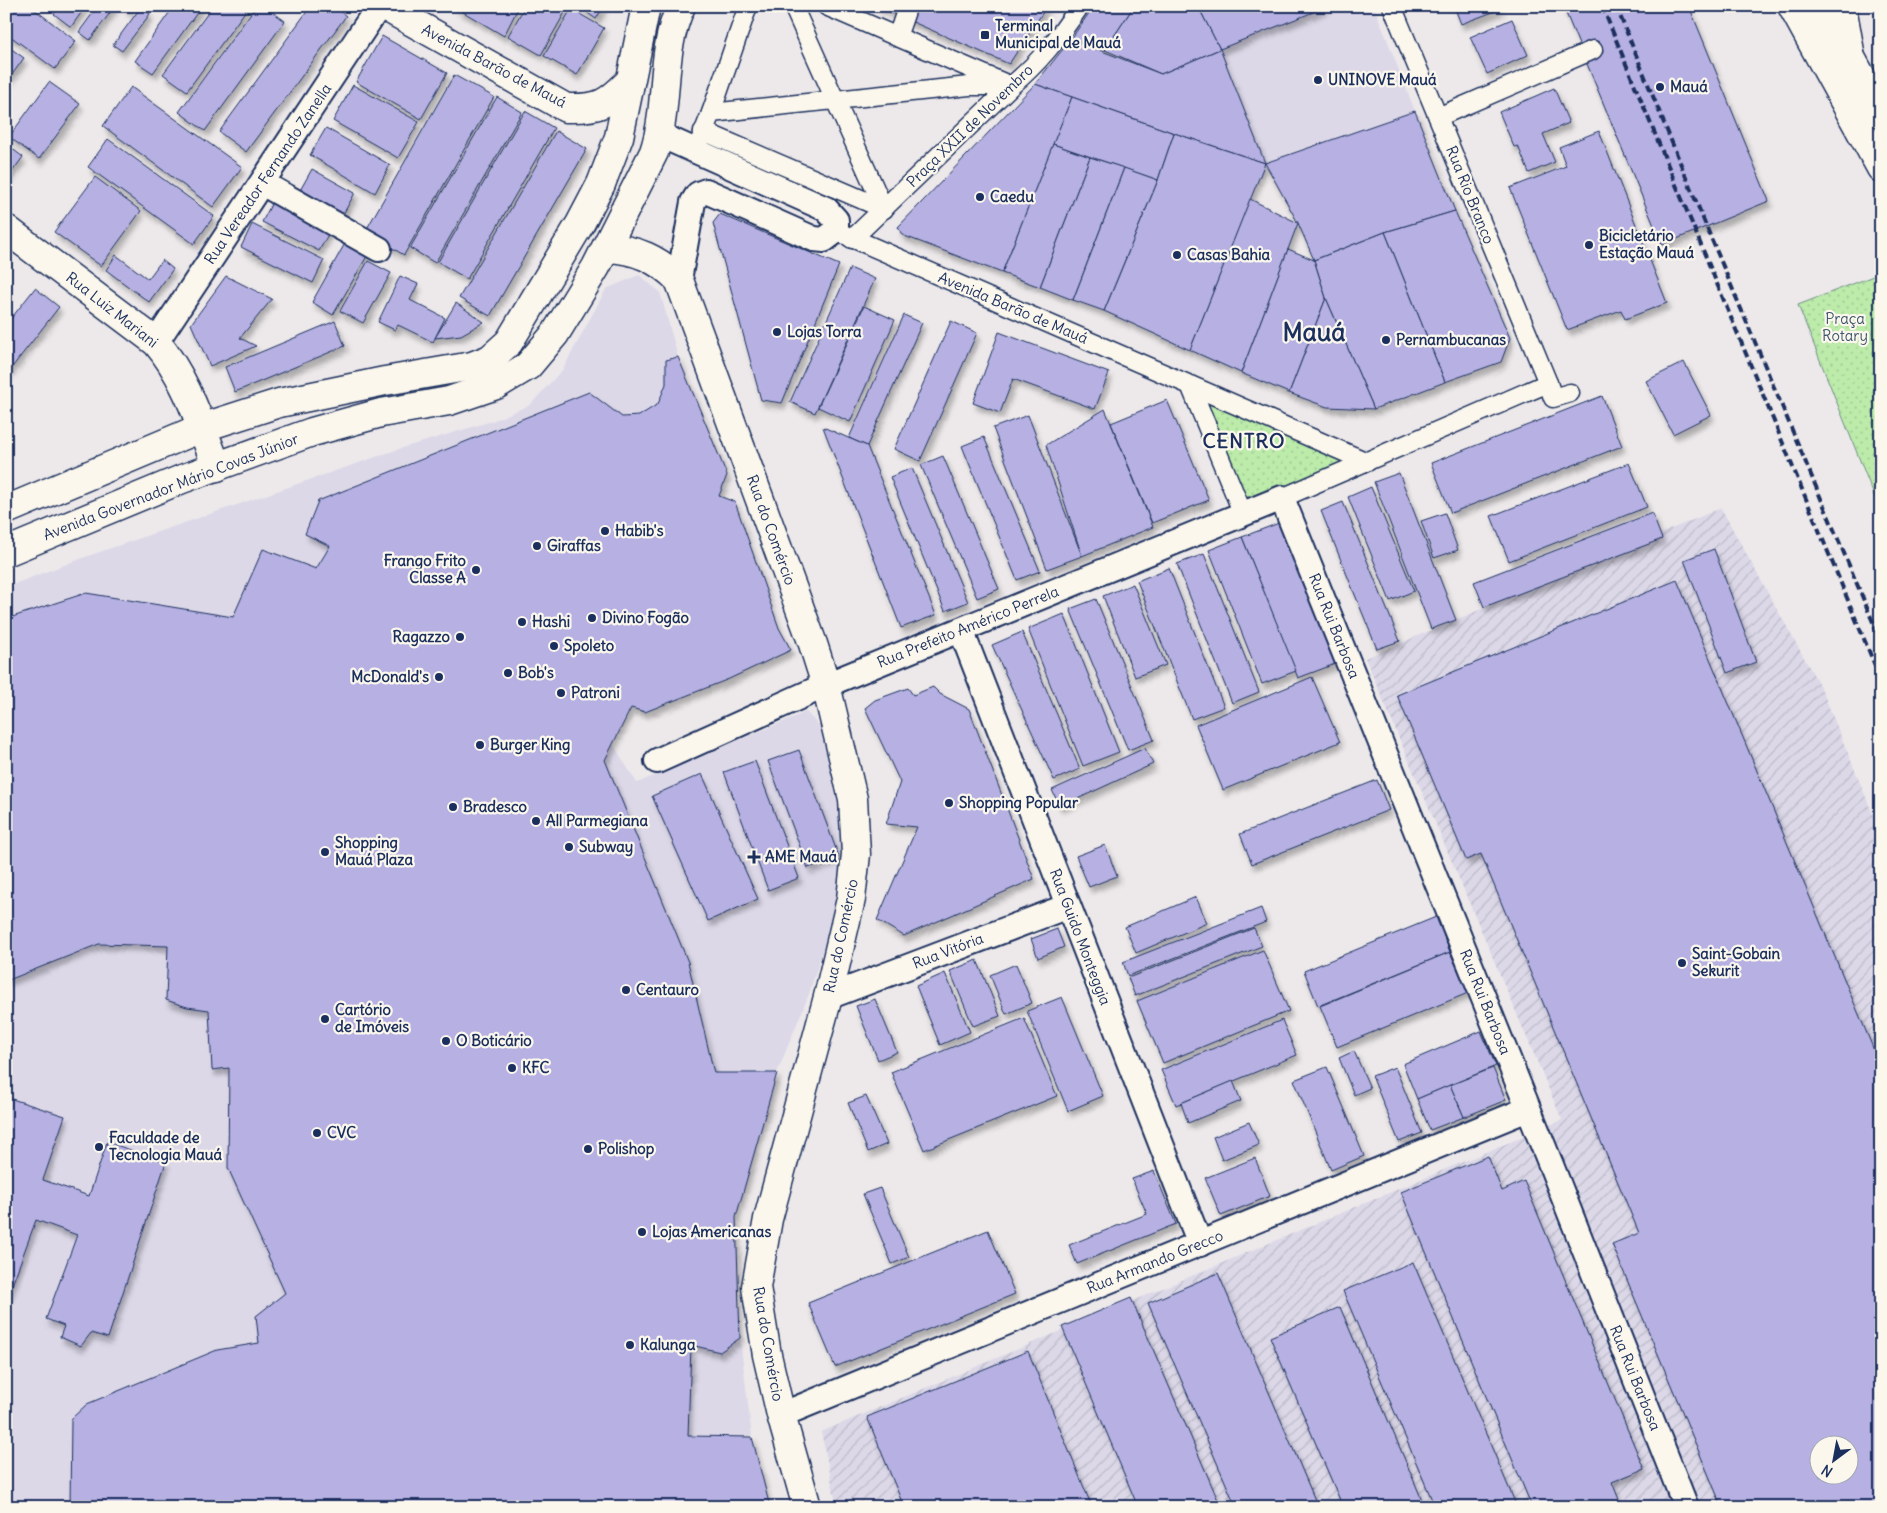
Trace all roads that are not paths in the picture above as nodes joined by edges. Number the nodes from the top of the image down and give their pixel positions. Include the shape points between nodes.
1 (379, 6) edge
2 (384, 6) edge
3 (646, 6) edge
4 (681, 6) edge
5 (748, 6) edge
6 (793, 6) edge
7 (826, 6) edge
8 (1080, 6) edge
9 (1392, 6) edge
10 (1792, 6) edge
11 (1823, 6) edge
12 (1847, 6) edge
13 (906, 11) dead end
14 (897, 37) junction
15 (1593, 50) dead end
16 (1859, 71) junction
17 (630, 81) junction
18 (1011, 86) junction
19 (836, 100) junction
20 (711, 112) junction
21 (1881, 113) edge
22 (1438, 117) junction
23 (660, 134) junction
24 (699, 141) junction
25 (1881, 168) edge
26 (262, 183) junction
27 (884, 208) junction
28 (6, 229) edge
29 (844, 235) junction
30 (378, 248) dead end
31 (607, 248) junction
32 (679, 280) junction
33 (156, 342) junction
34 (1548, 383) junction
35 (1190, 384) junction
36 (1570, 393) dead end
37 (201, 428) junction
38 (1367, 462) junction
39 (217, 467) junction
40 (1282, 498) junction
41 (34, 499) junction
42 (6, 510) edge
43 (1243, 514) junction
44 (6, 522) edge
45 (6, 552) edge
46 (961, 630) junction
47 (826, 685) junction
48 (657, 761) dead end
49 (1068, 906) junction
50 (828, 997) junction
51 (1528, 1109) junction
52 (1200, 1244) junction
53 (781, 1415) junction
54 (807, 1507) edge
55 (1686, 1507) edge

1 - 26 street, Rua Vereador Fernando Zanella
2 - 17 main road, Avenida Barão de Mauá via 566,108 600,106
3 - 17 main road
4 - 23 main road, Avenida Governador Mário Covas Júnior via 666,57
5 - 20 street
6 - 19 street
7 - 14 street
8 - 18 street, Praça XXII de Novembro via 1034,66
9 - 22 street, Rua Rio Branco
10 - 25 main road
11 - 16 main road
12 - 16 street
13 - 14 street
14 - 18 street
15 - 22 street
16 - 21 main road
17 - 37 main road via 619,137 601,184 509,342 490,359 472,366 279,403
18 - 19 street via 969,86
18 - 27 street, Praça XXII de Novembro
19 - 20 street
19 - 27 street
20 - 24 street
22 - 34 street, Rua Rio Branco
23 - 24 street
23 - 31 main road, Avenida Governador Mário Covas Júnior via 642,179
24 - 27 street
24 - 29 street via 826,208
26 - 30 street
26 - 33 street, Rua Vereador Fernando Zanella
27 - 29 street, Praça XXII de Novembro
28 - 33 main road, Rua Luiz Mariani
29 - 32 street via 814,239 706,190 693,202
29 - 35 street, Avenida Barão de Mauá
31 - 32 main road, Rua do Comércio via 625,249 647,256 668,268
31 - 39 main road, Avenida Governador Mário Covas Júnior via 555,334 528,366 496,385 449,401 312,432
32 - 47 main road, Rua do Comércio
33 - 37 main road, Rua Luiz Mariani via 178,373
34 - 36 street via 1553,398
34 - 38 street
35 - 38 street, Avenida Barão de Mauá
35 - 43 street
37 - 39 main road, Rua Luiz Mariani
37 - 41 main road
38 - 40 street
39 - 45 main road, Avenida Governador Mário Covas Júnior
40 - 43 street, Rua Prefeito Américo Perrela
40 - 51 street, Rua Rui Barbosa
41 - 42 main road
41 - 44 main road via 13,520
43 - 46 street, Rua Prefeito Américo Perrela
46 - 47 street, Rua Prefeito Américo Perrela
46 - 49 street, Rua Guido Monteggia
47 - 48 street, Rua Prefeito Américo Perrela
47 - 50 main road, Rua do Comércio via 853,799 856,854 852,899
49 - 50 street, Rua Vitória
49 - 52 street, Rua Guido Monteggia
50 - 53 main road, Rua do Comércio via 768,1219 756,1287
51 - 52 street, Rua Armando Grecco
51 - 55 street, Rua Rui Barbosa
52 - 53 street, Rua Armando Grecco
53 - 54 main road, Rua do Comércio

